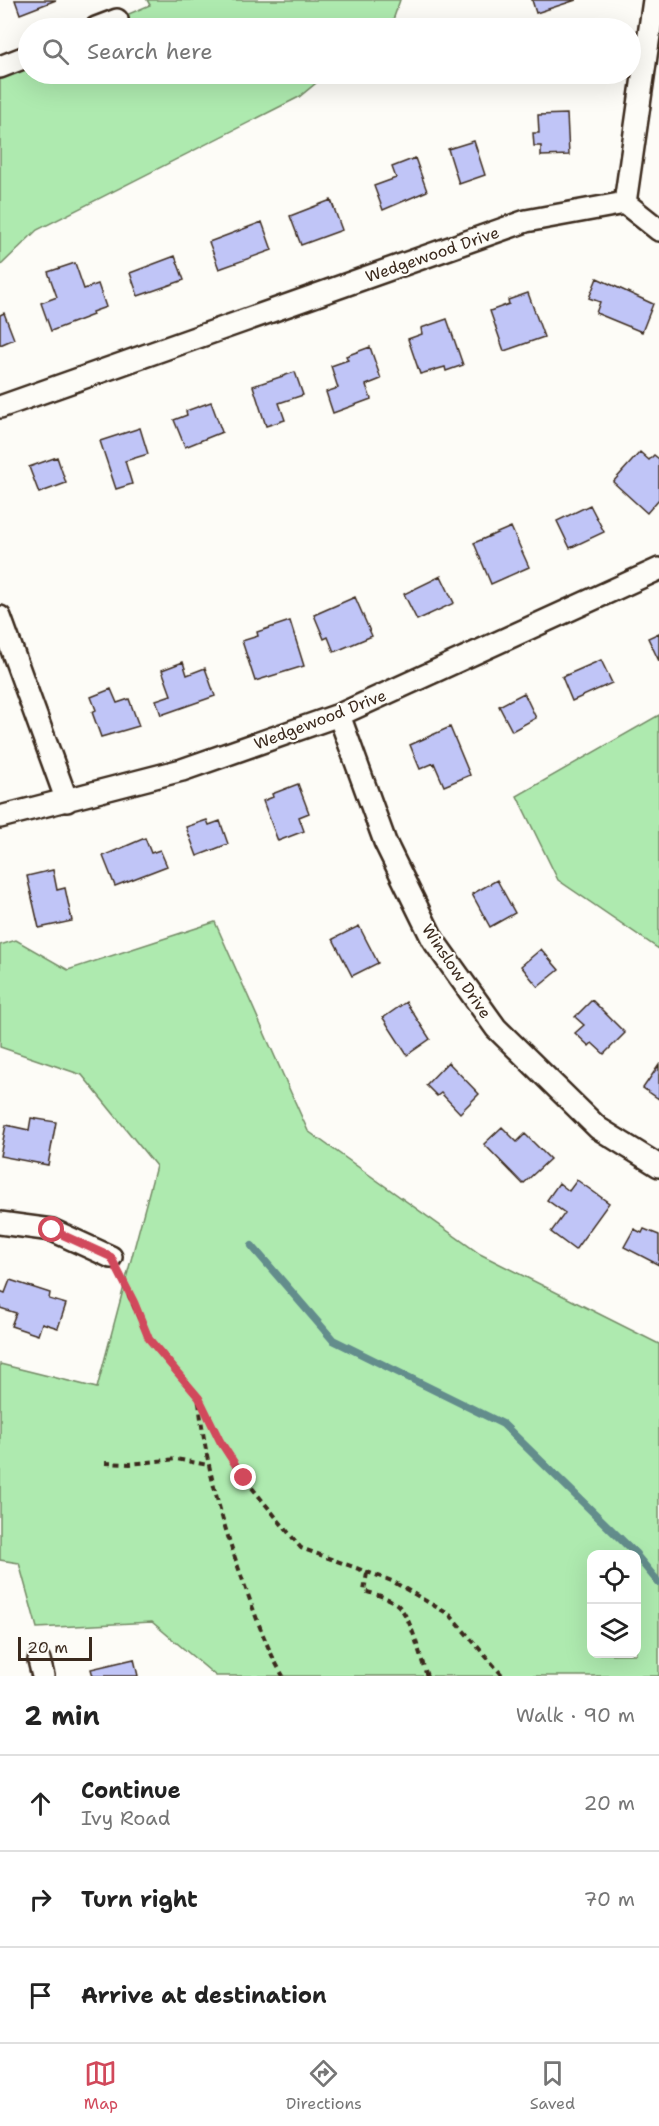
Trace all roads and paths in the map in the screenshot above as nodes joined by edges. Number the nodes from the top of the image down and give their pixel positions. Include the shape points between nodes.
1 (654, 0) edge
2 (18, 60) edge
3 (0, 67) edge
4 (625, 204) junction
5 (659, 230) edge
6 (0, 407) edge
7 (659, 569) edge
8 (0, 617) edge
9 (339, 715) junction
10 (67, 801) junction
11 (0, 817) edge
12 (659, 1166) edge
13 (0, 1223) edge
14 (111, 1257) joint
15 (199, 1398) junction
16 (105, 1463) dead end
17 (208, 1465) junction
18 (367, 1572) junction
19 (283, 1676) edge
20 (427, 1676) edge
21 (503, 1676) edge

1 - 4 street
2 - 3 street
4 - 5 street
4 - 6 street, Wedgewood Drive via 526,221
7 - 9 street, Wedgewood Drive
8 - 10 street
9 - 10 street, Wedgewood Drive via 182,770
9 - 12 street, Winslow Drive via 385,842 433,940 496,1028 598,1128
10 - 11 street, Wedgewood Drive
13 - 14 street via 52,1230
14 - 15 path via 149,1339
15 - 17 path
15 - 18 path via 244,1478 301,1548
16 - 17 path via 176,1459
17 - 19 path via 236,1563 268,1652
18 - 20 path via 364,1591 398,1604 412,1628
18 - 21 path via 392,1581 450,1615

